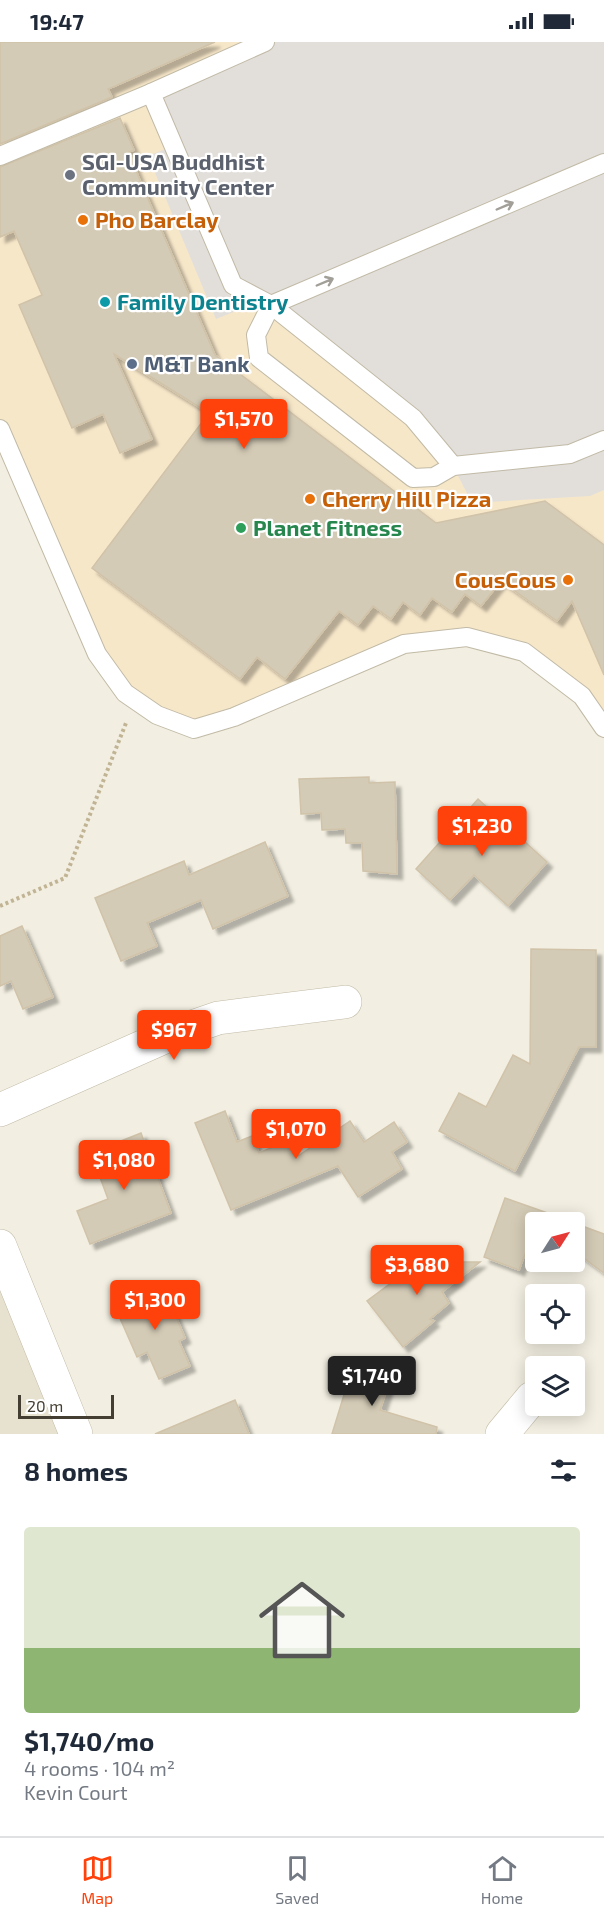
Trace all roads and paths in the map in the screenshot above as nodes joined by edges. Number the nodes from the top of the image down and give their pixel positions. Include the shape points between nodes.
1 (265, 42) edge
2 (151, 93) junction
3 (0, 156) edge
4 (604, 163) edge
5 (271, 305) junction
6 (0, 429) edge
7 (604, 440) edge
8 (453, 466) junction
9 (136, 700) junction
10 (604, 728) edge
11 (0, 906) edge
12 (345, 1002) dead end
13 (0, 1110) edge
14 (0, 1246) edge
15 (525, 1406) edge
16 (76, 1434) edge
17 (502, 1434) edge

1 - 2 lane
2 - 3 lane
2 - 5 lane via 232,285
5 -> 4 lane
5 - 8 lane via 413,418
5 - 8 lane via 256,336 259,358 413,478 434,477
6 - 9 lane via 97,654 125,693
7 - 8 lane via 570,454
9 - 10 lane via 158,715 194,729 234,717 404,644 466,637 524,652 582,696
9 - 11 path via 64,878
12 - 13 street via 218,1018 169,1035
14 - 16 street
15 - 17 street

